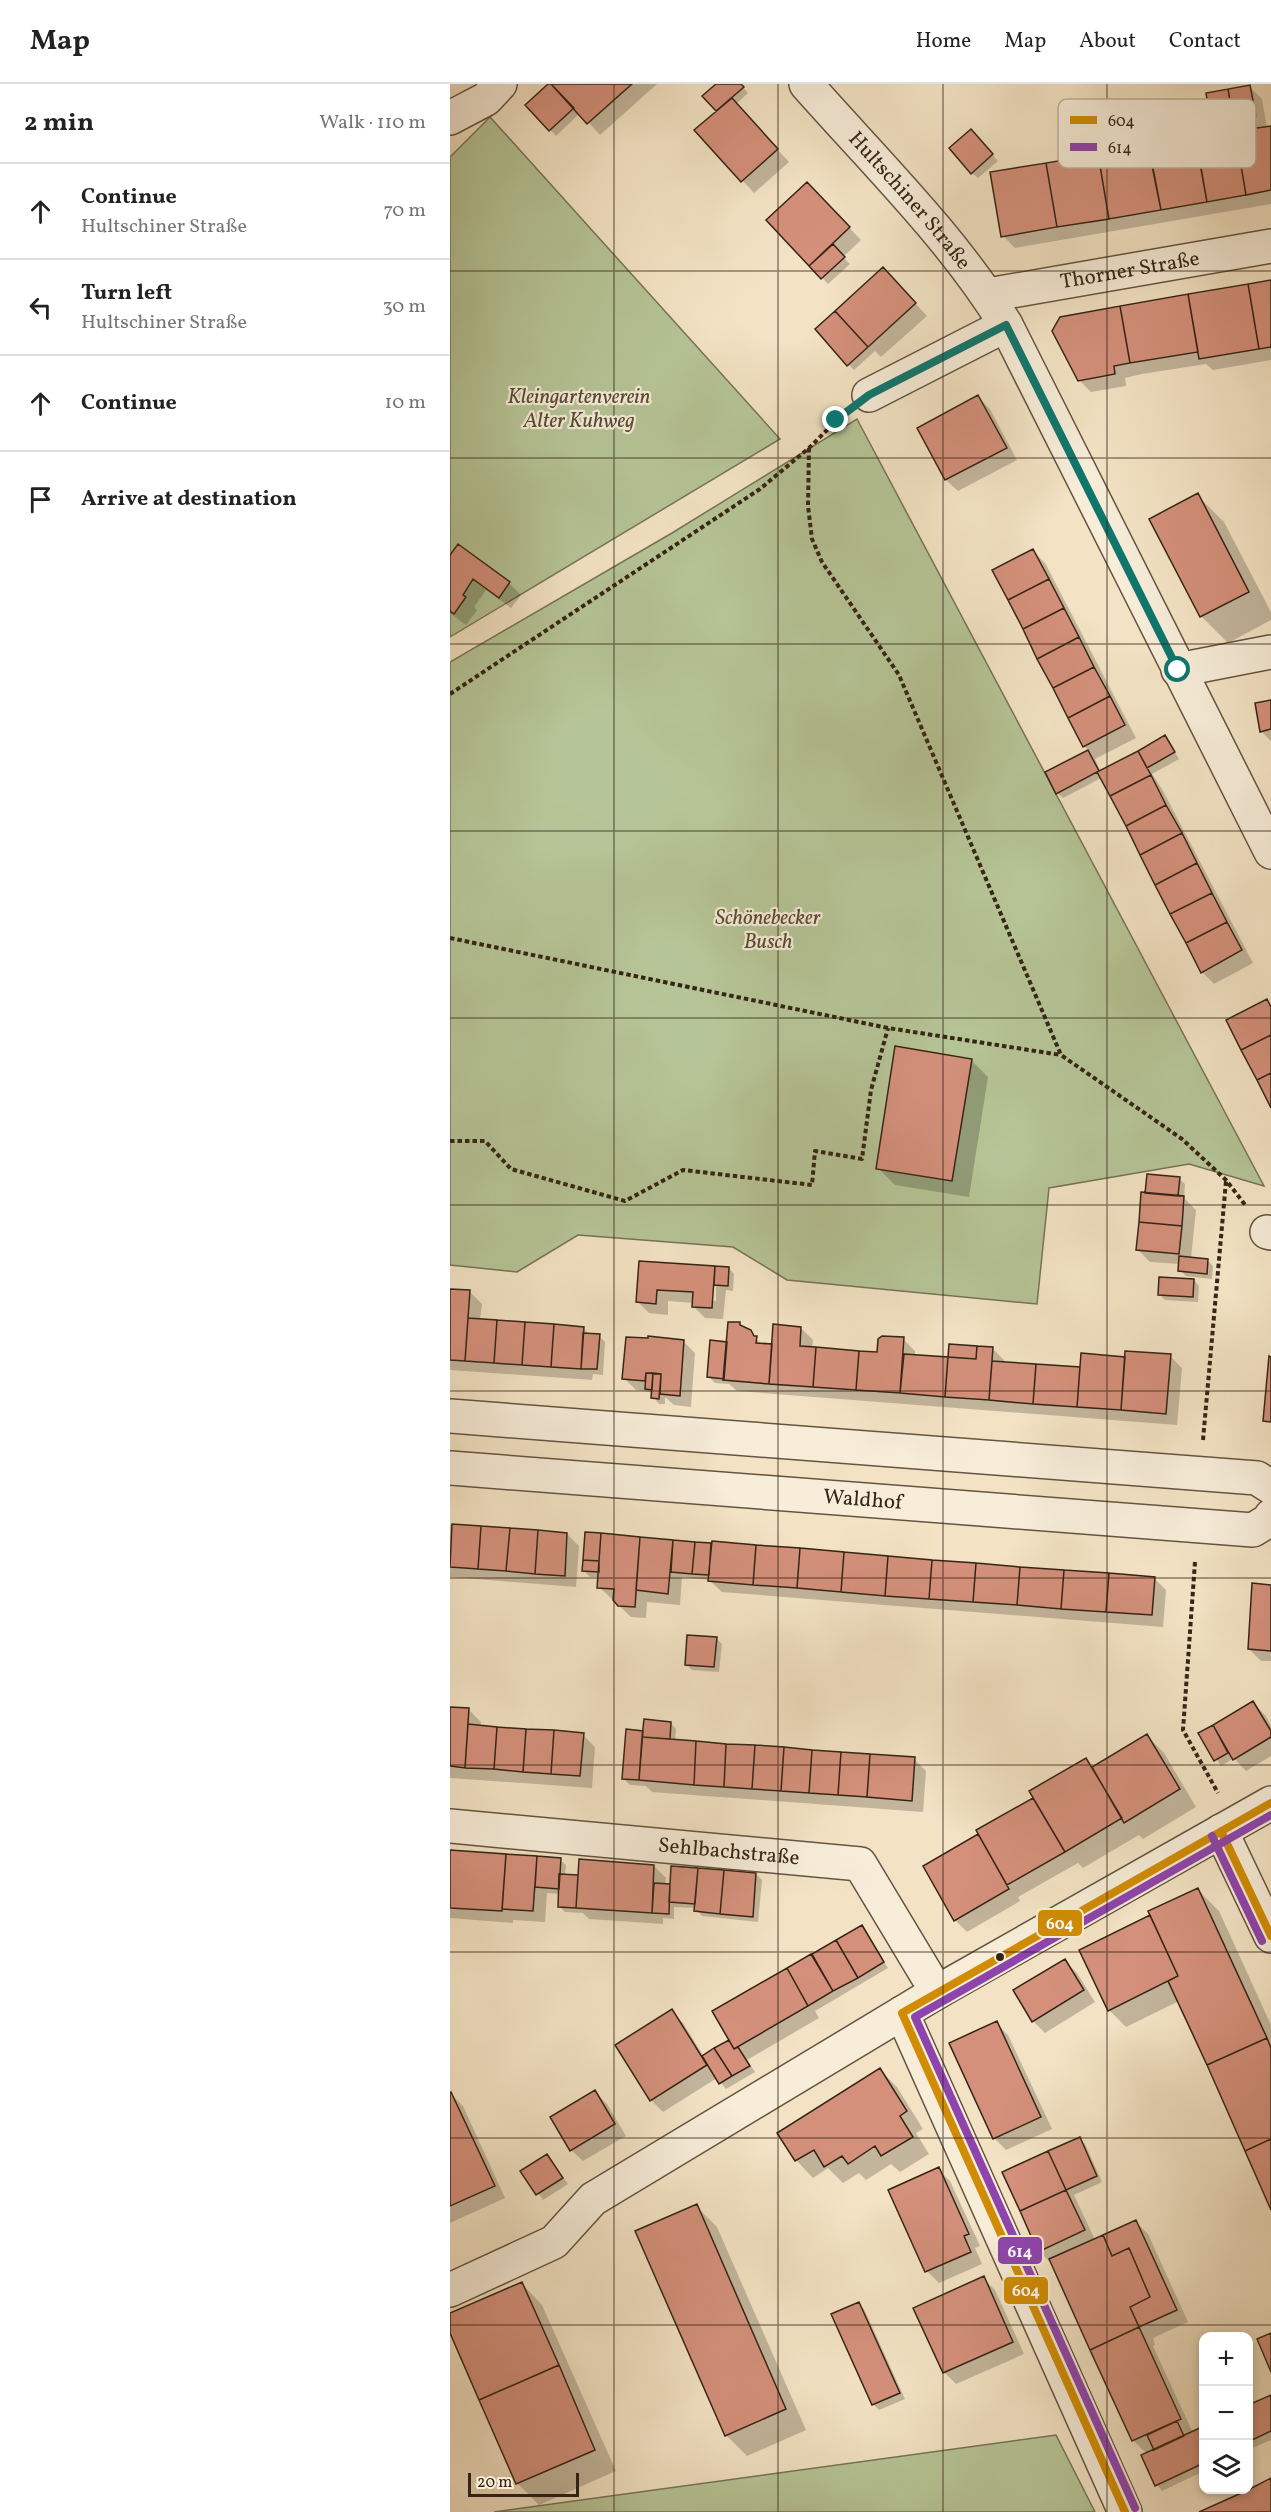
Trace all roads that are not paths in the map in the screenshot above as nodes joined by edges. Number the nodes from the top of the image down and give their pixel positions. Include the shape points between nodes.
1 (500, 84) edge
2 (806, 84) edge
3 (450, 118) edge
4 (1271, 246) edge
5 (988, 295) junction
6 (1006, 325) junction
7 (869, 395) road end
8 (1271, 652) edge
9 (1178, 670) junction
10 (1271, 852) edge
11 (450, 1416) edge
12 (450, 1468) edge
13 (1271, 1486) edge
14 (1271, 1516) edge
15 (1271, 1803) edge
16 (450, 1826) edge
17 (1228, 1826) junction
18 (1271, 1936) edge
19 (936, 1992) junction
20 (902, 2013) junction
21 (450, 2290) edge
22 (1125, 2512) edge

1 - 3 street via 486,99
2 - 5 street, Hultschiner Straße via 960,257
4 - 5 street, Thorner Straße
5 - 6 street, Hultschiner Straße
6 - 7 street
6 - 9 street, Hultschiner Straße
8 - 9 street
9 - 10 street, Hultschiner Straße
11 - 13 street via 1200,1473 1257,1478
12 - 14 street, Waldhof via 1253,1530
15 - 17 street
16 - 19 street, Sehlbachstraße via 860,1864
17 - 18 street
17 - 19 street
19 - 20 street
20 - 21 street via 593,2199 554,2242
20 - 22 street

